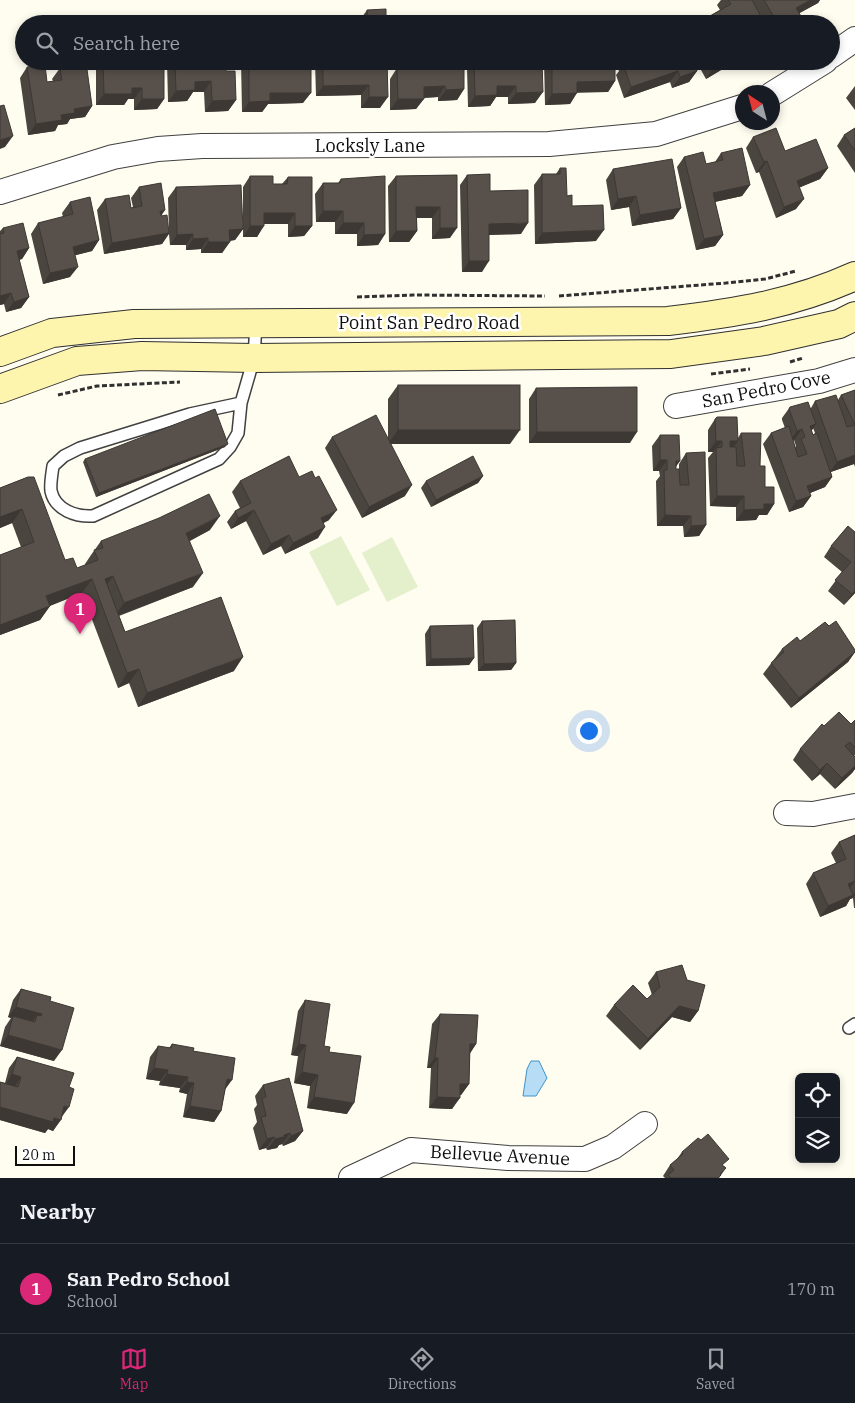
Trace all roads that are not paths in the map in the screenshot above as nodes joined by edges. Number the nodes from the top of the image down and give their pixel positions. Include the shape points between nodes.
1 (855, 39) edge
2 (840, 50) edge
3 (811, 70) edge
4 (780, 89) edge
5 (735, 109) edge
6 (0, 192) edge
7 (855, 276) edge
8 (855, 316) edge
9 (256, 322) junction
10 (0, 352) edge
11 (254, 358) junction
12 (855, 370) edge
13 (0, 389) edge
14 (240, 402) junction
15 (676, 406) dead end
16 (855, 806) edge
17 (786, 814) dead end
18 (645, 1124) dead end
19 (351, 1178) edge

1 - 2 street
3 - 4 street
5 - 6 street, Locksly Lane via 656,134 549,144 158,149 113,157
7 - 9 main road, Point San Pedro Road via 820,292 738,313 668,321
8 - 11 main road, Point San Pedro Road via 839,324 764,341 671,354
9 - 10 main road, Point San Pedro Road via 134,324 62,332
9 - 11 lane
11 - 13 main road, Point San Pedro Road via 142,356 77,362
11 - 14 lane
12 - 15 street, San Pedro Cove via 819,381
14 - 14 lane via 80,448 53,466 51,491 67,511 80,517 93,516 219,459 238,433
16 - 17 street via 813,814
18 - 19 street, Bellevue Avenue via 613,1147 585,1159 508,1158 411,1150

